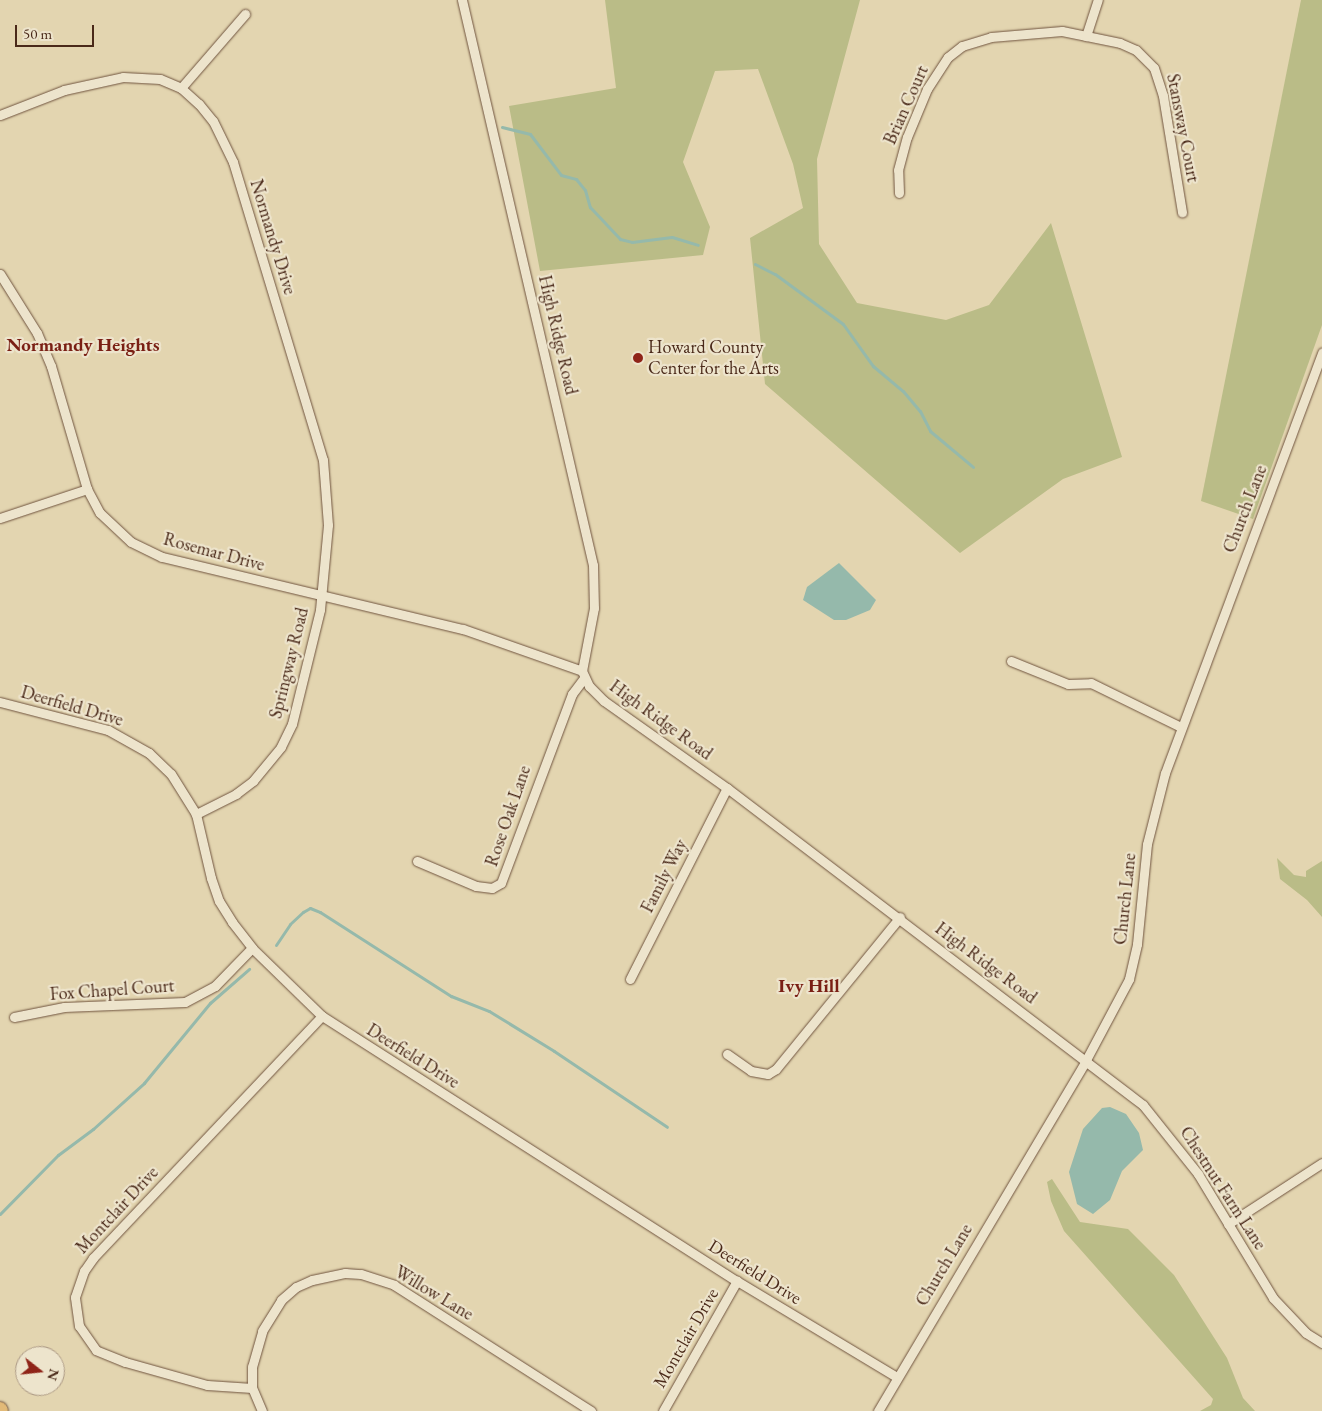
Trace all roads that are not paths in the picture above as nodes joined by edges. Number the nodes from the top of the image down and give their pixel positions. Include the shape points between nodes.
1 (462, 0) edge
2 (1098, 0) edge
3 (245, 14) dead end
4 (1086, 36) junction
5 (181, 88) junction
6 (0, 116) edge
7 (899, 193) dead end
8 (1182, 212) dead end
9 (0, 274) edge
10 (1322, 352) edge
11 (87, 489) junction
12 (0, 518) edge
13 (320, 596) junction
14 (1011, 661) dead end
15 (583, 675) junction
16 (0, 702) edge
17 (1181, 727) junction
18 (727, 788) junction
19 (196, 814) junction
20 (417, 861) dead end
21 (900, 917) junction
22 (252, 948) junction
23 (630, 979) dead end
24 (322, 1016) junction
25 (14, 1017) dead end
26 (727, 1054) dead end
27 (1086, 1060) junction
28 (1322, 1163) edge
29 (1228, 1224) junction
30 (737, 1281) junction
31 (1322, 1344) edge
32 (897, 1377) junction
33 (252, 1388) junction
34 (262, 1411) edge
35 (591, 1411) edge
36 (663, 1411) edge
37 (878, 1411) edge

1 - 15 street, High Ridge Road via 593,565 594,608
2 - 4 street
3 - 5 street
4 - 7 street, Brian Court via 1043,30 991,37 962,46 948,57 927,89 907,137 898,170
4 - 8 street, Stansway Court via 1136,50 1154,68 1163,96
5 - 6 street, Normandy Drive via 144,76 101,80 32,100
5 - 13 street, Normandy Drive via 213,121 233,162 323,460 328,525
9 - 11 street, Rosemar Drive via 37,333 51,366
10 - 17 street, Church Lane
11 - 12 street
11 - 13 street, Rosemar Drive via 100,513 115,530 147,551
13 - 15 street, Rosemar Drive via 462,629
13 - 19 street, Springway Road via 298,709 288,735 253,781 236,794
14 - 17 street via 1068,684 1091,683
15 - 18 street, High Ridge Road via 604,701
15 - 20 street, Rose Oak Lane via 572,694 501,883 492,888 476,886
16 - 19 street, Deerfield Drive via 85,723 132,741 171,774
17 - 27 street, Church Lane via 1156,803 1147,844 1135,960 1118,1002
18 - 21 street, High Ridge Road
18 - 23 street, Family Way
19 - 22 street, Deerfield Drive via 219,901
21 - 26 street via 776,1069 768,1074 751,1071
21 - 27 street, High Ridge Road
22 - 24 street, Deerfield Drive
22 - 25 street, Fox Chapel Court via 215,986 185,1002 64,1007
24 - 30 street, Deerfield Drive
24 - 33 street, Montclair Drive via 93,1258 84,1271 75,1297 75,1310 87,1341 109,1357 207,1385
27 - 29 street, Chestnut Farm Lane via 1137,1100 1163,1126
27 - 32 street, Church Lane
28 - 29 street
29 - 31 street, Chestnut Farm Lane via 1273,1298 1306,1333
30 - 32 street, Deerfield Drive
30 - 36 street, Montclair Drive
32 - 37 street, Church Lane
33 - 34 street
33 - 35 street, Willow Lane via 252,1367 262,1331 281,1300 296,1287 312,1280 344,1273 361,1274 394,1285

